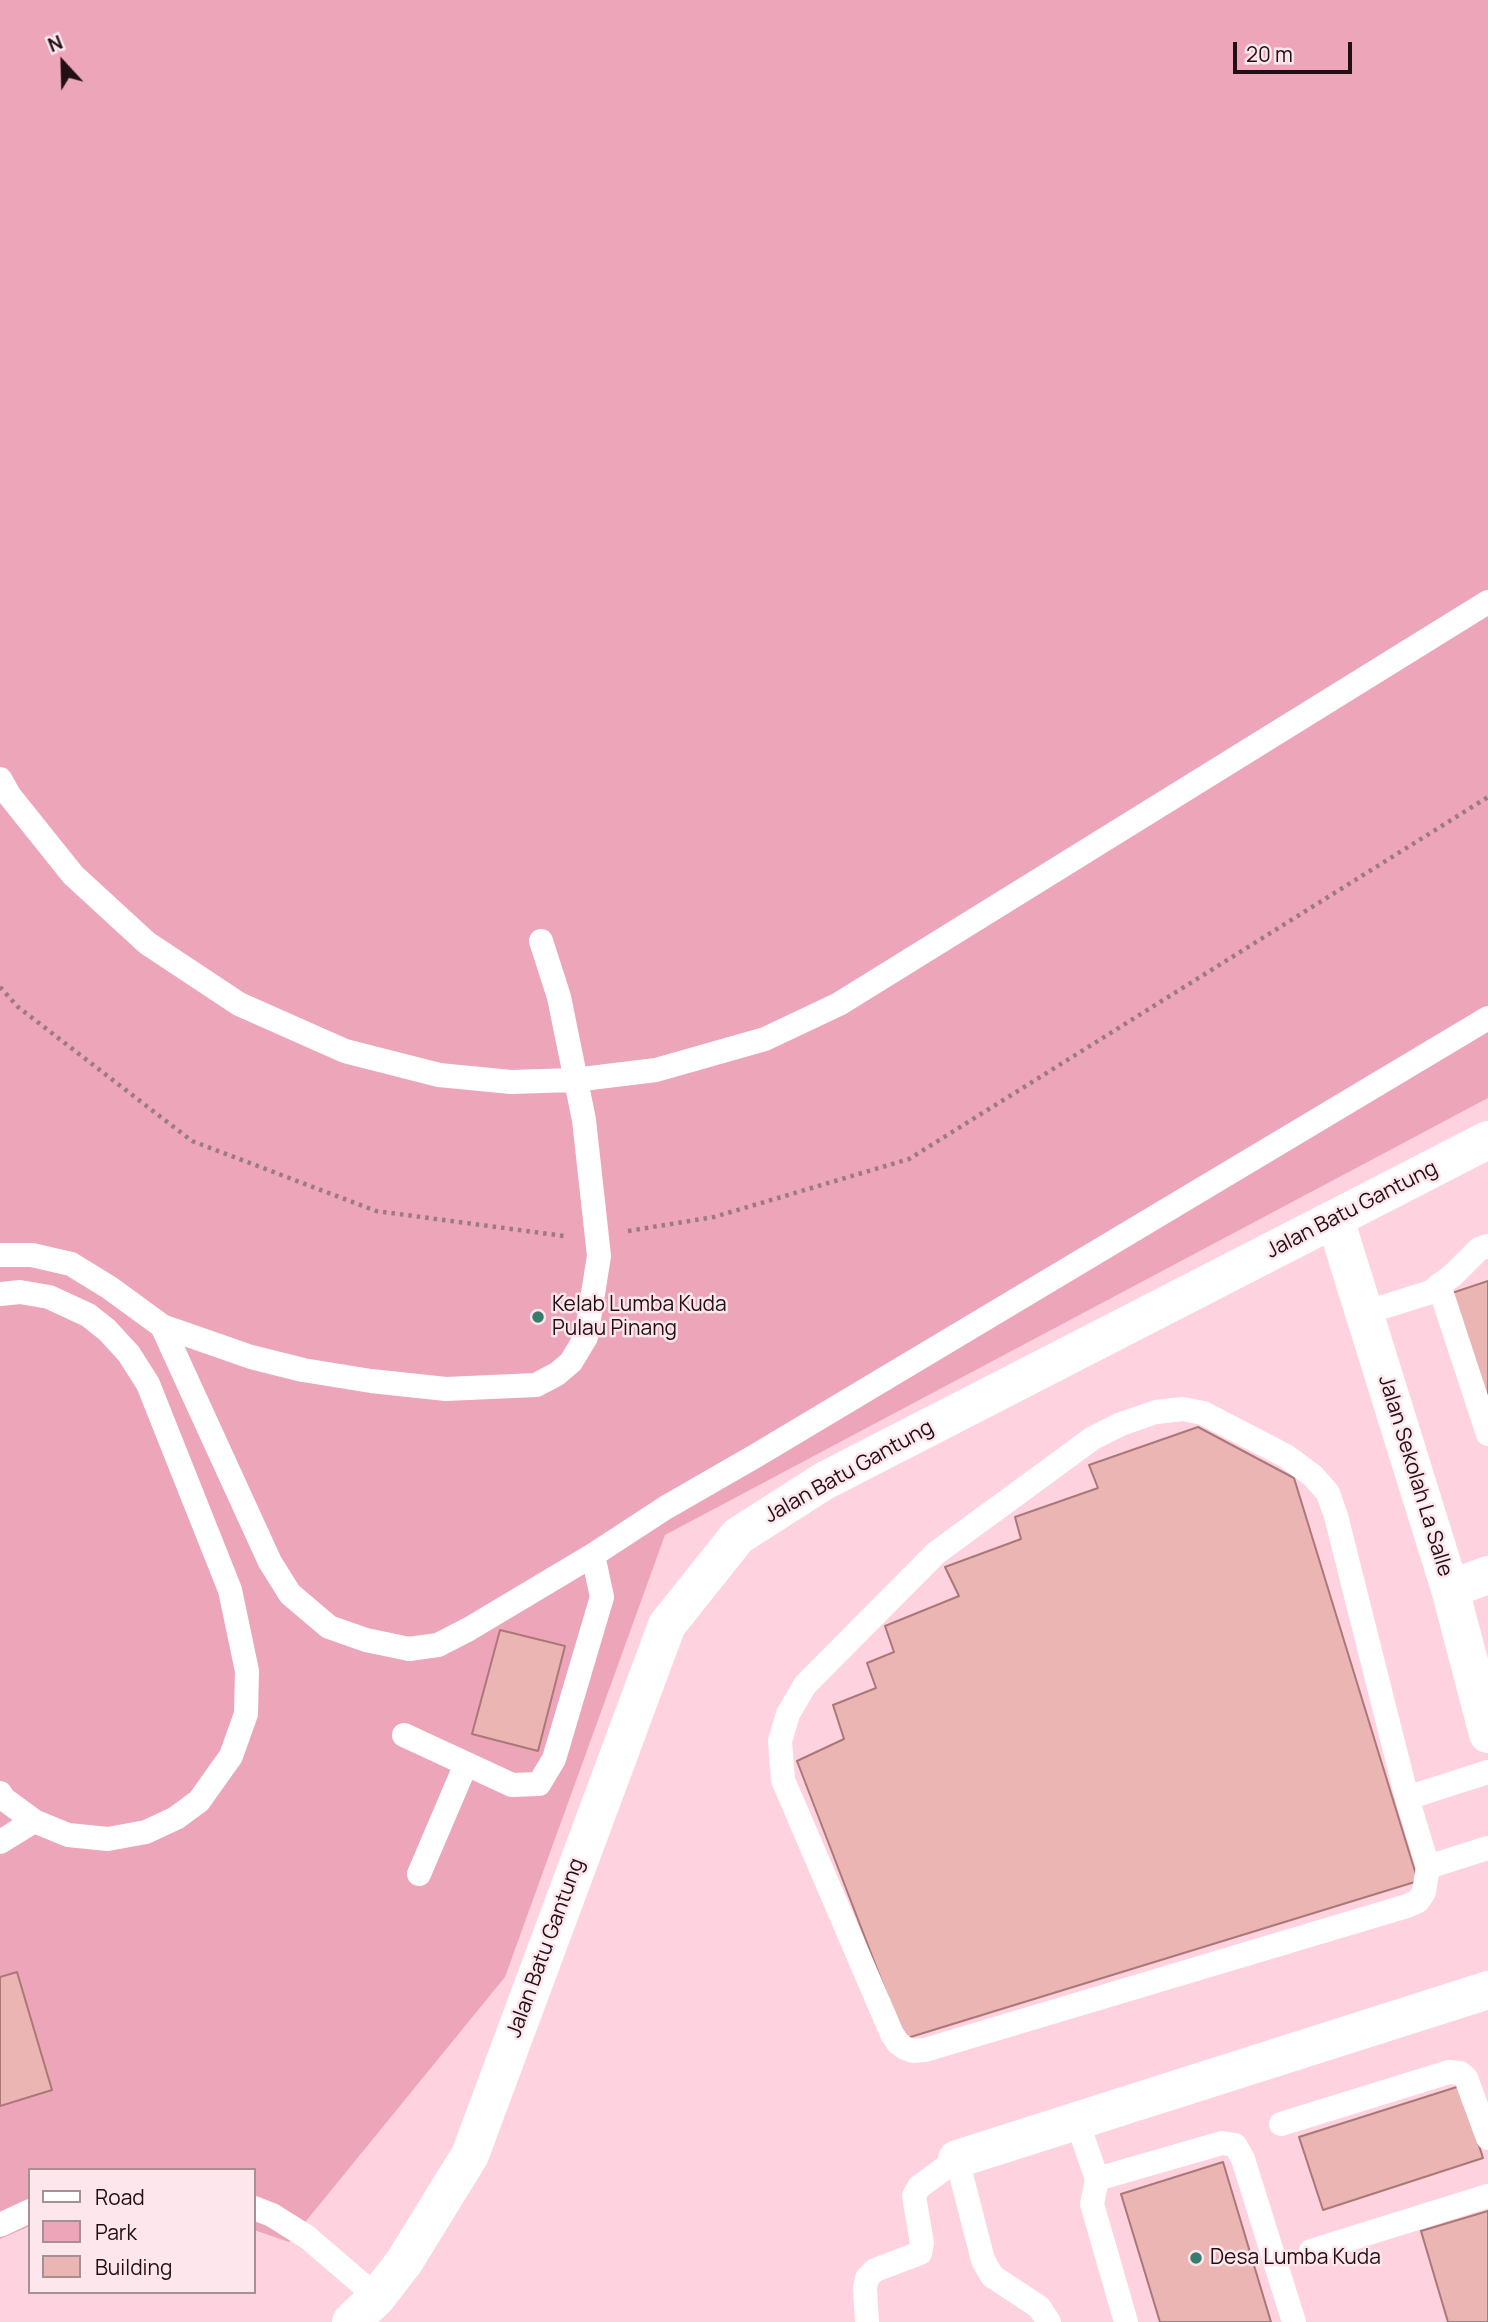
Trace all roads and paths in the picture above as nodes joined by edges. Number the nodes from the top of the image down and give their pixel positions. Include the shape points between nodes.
1 (1488, 602) edge
2 (0, 779) edge
3 (1488, 797) edge
4 (541, 941) dead end
5 (0, 987) edge
6 (1488, 1018) edge
7 (574, 1080) junction
8 (1488, 1140) edge
9 (1335, 1219) junction
10 (598, 1236) junction
11 (1488, 1246) edge
12 (0, 1255) edge
13 (1439, 1285) junction
14 (0, 1294) edge
15 (1364, 1313) junction
16 (162, 1326) junction
17 (1488, 1434) edge
18 (593, 1555) junction
19 (1488, 1575) edge
20 (1450, 1589) junction
21 (1488, 1734) edge
22 (404, 1735) dead end
23 (466, 1764) junction
24 (1488, 1772) edge
25 (0, 1793) edge
26 (1407, 1798) junction
27 (34, 1821) junction
28 (0, 1842) edge
29 (1488, 1847) edge
30 (1428, 1867) junction
31 (419, 1874) dead end
32 (1488, 1990) edge
33 (1077, 2121) junction
34 (1281, 2124) dead end
35 (1488, 2138) edge
36 (957, 2159) junction
37 (1097, 2179) junction
38 (1488, 2196) edge
39 (256, 2209) edge
40 (28, 2212) edge
41 (0, 2225) edge
42 (1311, 2251) dead end
43 (371, 2314) edge
44 (867, 2322) edge
45 (1049, 2322) edge
46 (1126, 2322) edge
47 (1294, 2322) edge

1 - 7 lane via 839,1004 753,1043 656,1070
2 - 7 lane via 73,875 147,943 239,1004 345,1051 439,1075 511,1082
3 - 10 path via 909,1159 714,1217
4 - 7 lane via 559,997
5 - 10 path via 18,1007 192,1141 376,1211 573,1237
6 - 18 lane
7 - 10 lane via 584,1120
8 - 9 street, Jalan Batu Gantung
9 - 15 street, Jalan Sekolah La Salle
9 - 43 street, Jalan Batu Gantung via 824,1481 738,1536 667,1625 470,2155
10 - 16 lane via 586,1336 571,1362 536,1385 446,1389 303,1370
11 - 13 lane
12 - 16 lane via 32,1255 71,1264
13 - 15 lane
13 - 17 lane
14 - 27 lane via 49,1297 69,1306 88,1315 129,1354 148,1384 230,1590 247,1671 246,1714 231,1756 200,1801 176,1818 146,1832 108,1839 68,1835
15 - 20 street, Jalan Sekolah La Salle
16 - 18 lane via 270,1562 290,1594 329,1627 408,1649 438,1645
18 - 23 lane via 602,1597 554,1759 540,1784 512,1785
19 - 20 street
20 - 21 street, Jalan Sekolah La Salle
22 - 23 lane
23 - 31 lane
24 - 26 lane
25 - 27 lane
26 - 30 lane
26 - 30 lane via 1328,1493 1286,1456 1203,1413 1183,1409 1156,1412 1093,1438 936,1553 805,1685 788,1714 780,1741 783,1780 794,1810 892,2034 913,2051 1407,1906 1424,1892
27 - 28 lane
29 - 30 lane
32 - 33 street
33 - 36 street
33 - 37 lane
34 - 35 lane via 1449,2072 1466,2078
36 - 44 lane via 919,2187 914,2196 920,2253 875,2270 867,2278
36 - 45 lane via 983,2260 992,2276 1039,2307
37 - 46 lane via 1092,2204
37 - 47 lane via 1222,2143 1235,2145
38 - 42 lane
39 - 43 lane via 307,2237
40 - 41 lane

